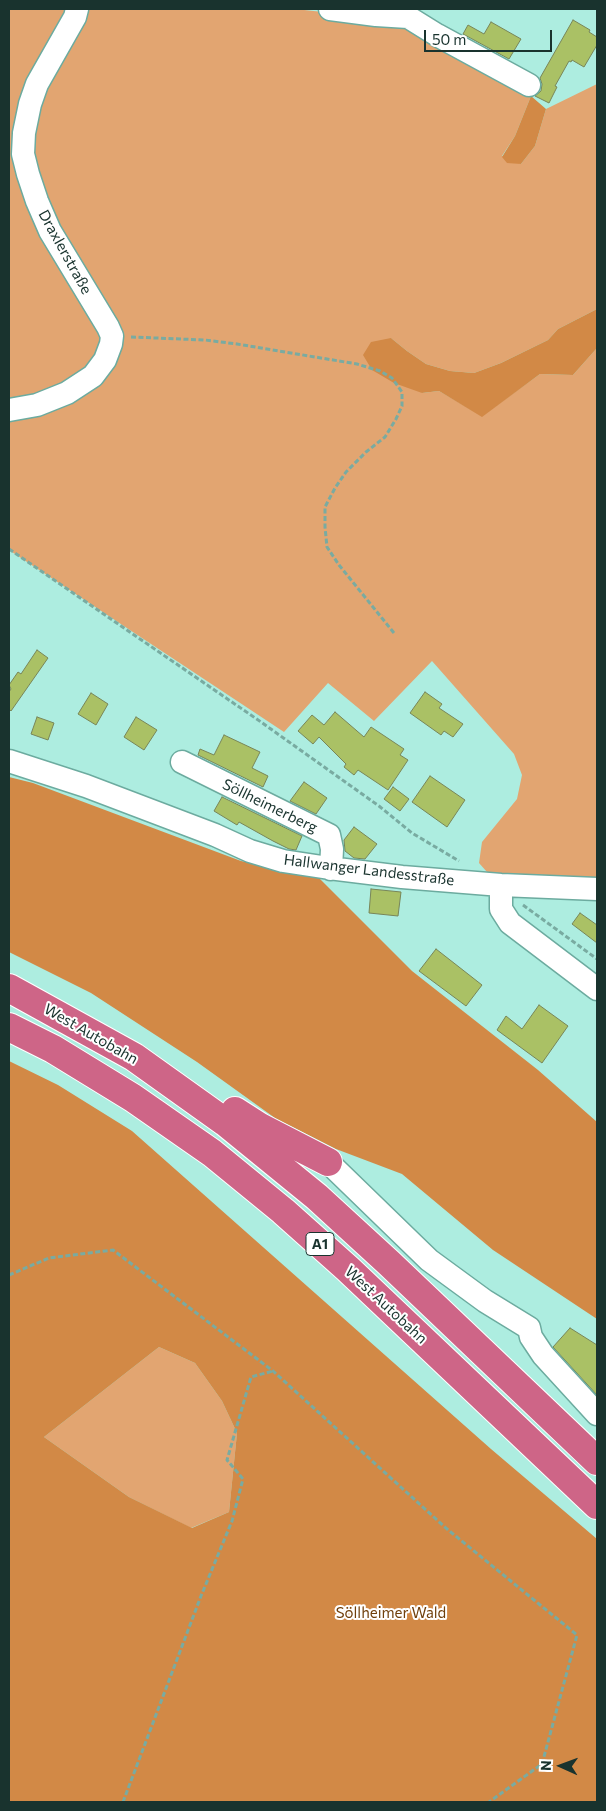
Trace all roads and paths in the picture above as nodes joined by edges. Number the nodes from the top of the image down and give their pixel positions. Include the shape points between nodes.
1 (77, 9) edge
2 (330, 9) edge
3 (529, 84) dead end
4 (112, 336) junction
5 (9, 410) edge
6 (9, 549) edge
7 (394, 633) dead end
8 (9, 761) edge
9 (182, 762) dead end
10 (461, 863) dead end
11 (331, 869) junction
12 (501, 885) junction
13 (597, 889) edge
14 (597, 959) edge
15 (9, 988) edge
16 (597, 989) edge
17 (9, 1027) edge
18 (205, 1107) junction
19 (328, 1162) joint
20 (9, 1275) edge
21 (273, 1371) junction
22 (597, 1414) edge
23 (597, 1461) edge
24 (597, 1505) edge
25 (123, 1802) edge
26 (489, 1802) edge

1 - 4 street, Draxlerstraße via 37,84 24,133 24,154 36,201 50,231
2 - 3 street via 408,17
4 - 5 street via 105,360 93,376 67,394 37,405
4 - 7 path via 237,344 357,364 392,378 402,392 402,406 385,437 366,452 335,488 326,507 325,527 328,547 339,565
6 - 10 path
8 - 11 street, Hallwanger Landesstraße via 86,786 250,851 283,861
9 - 11 street, Söllheimerberg via 329,835
11 - 12 street, Hallwanger Landesstraße
12 - 13 street, Hallwanger Landesstraße
12 - 14 path via 520,903
12 - 16 street via 501,909 510,924
15 - 18 highway, West Autobahn / A1 via 134,1057
17 - 24 highway, West Autobahn / A1 via 53,1049 133,1098 212,1153 348,1269
18 - 19 highway via 235,1110 260,1127
18 - 23 highway, West Autobahn / A1 via 318,1197
19 - 22 street via 429,1260 529,1328 543,1355
20 - 21 path via 49,1258 113,1250
21 - 25 path via 251,1377 228,1460 244,1479 232,1521
21 - 26 path via 447,1529 577,1635 542,1764

